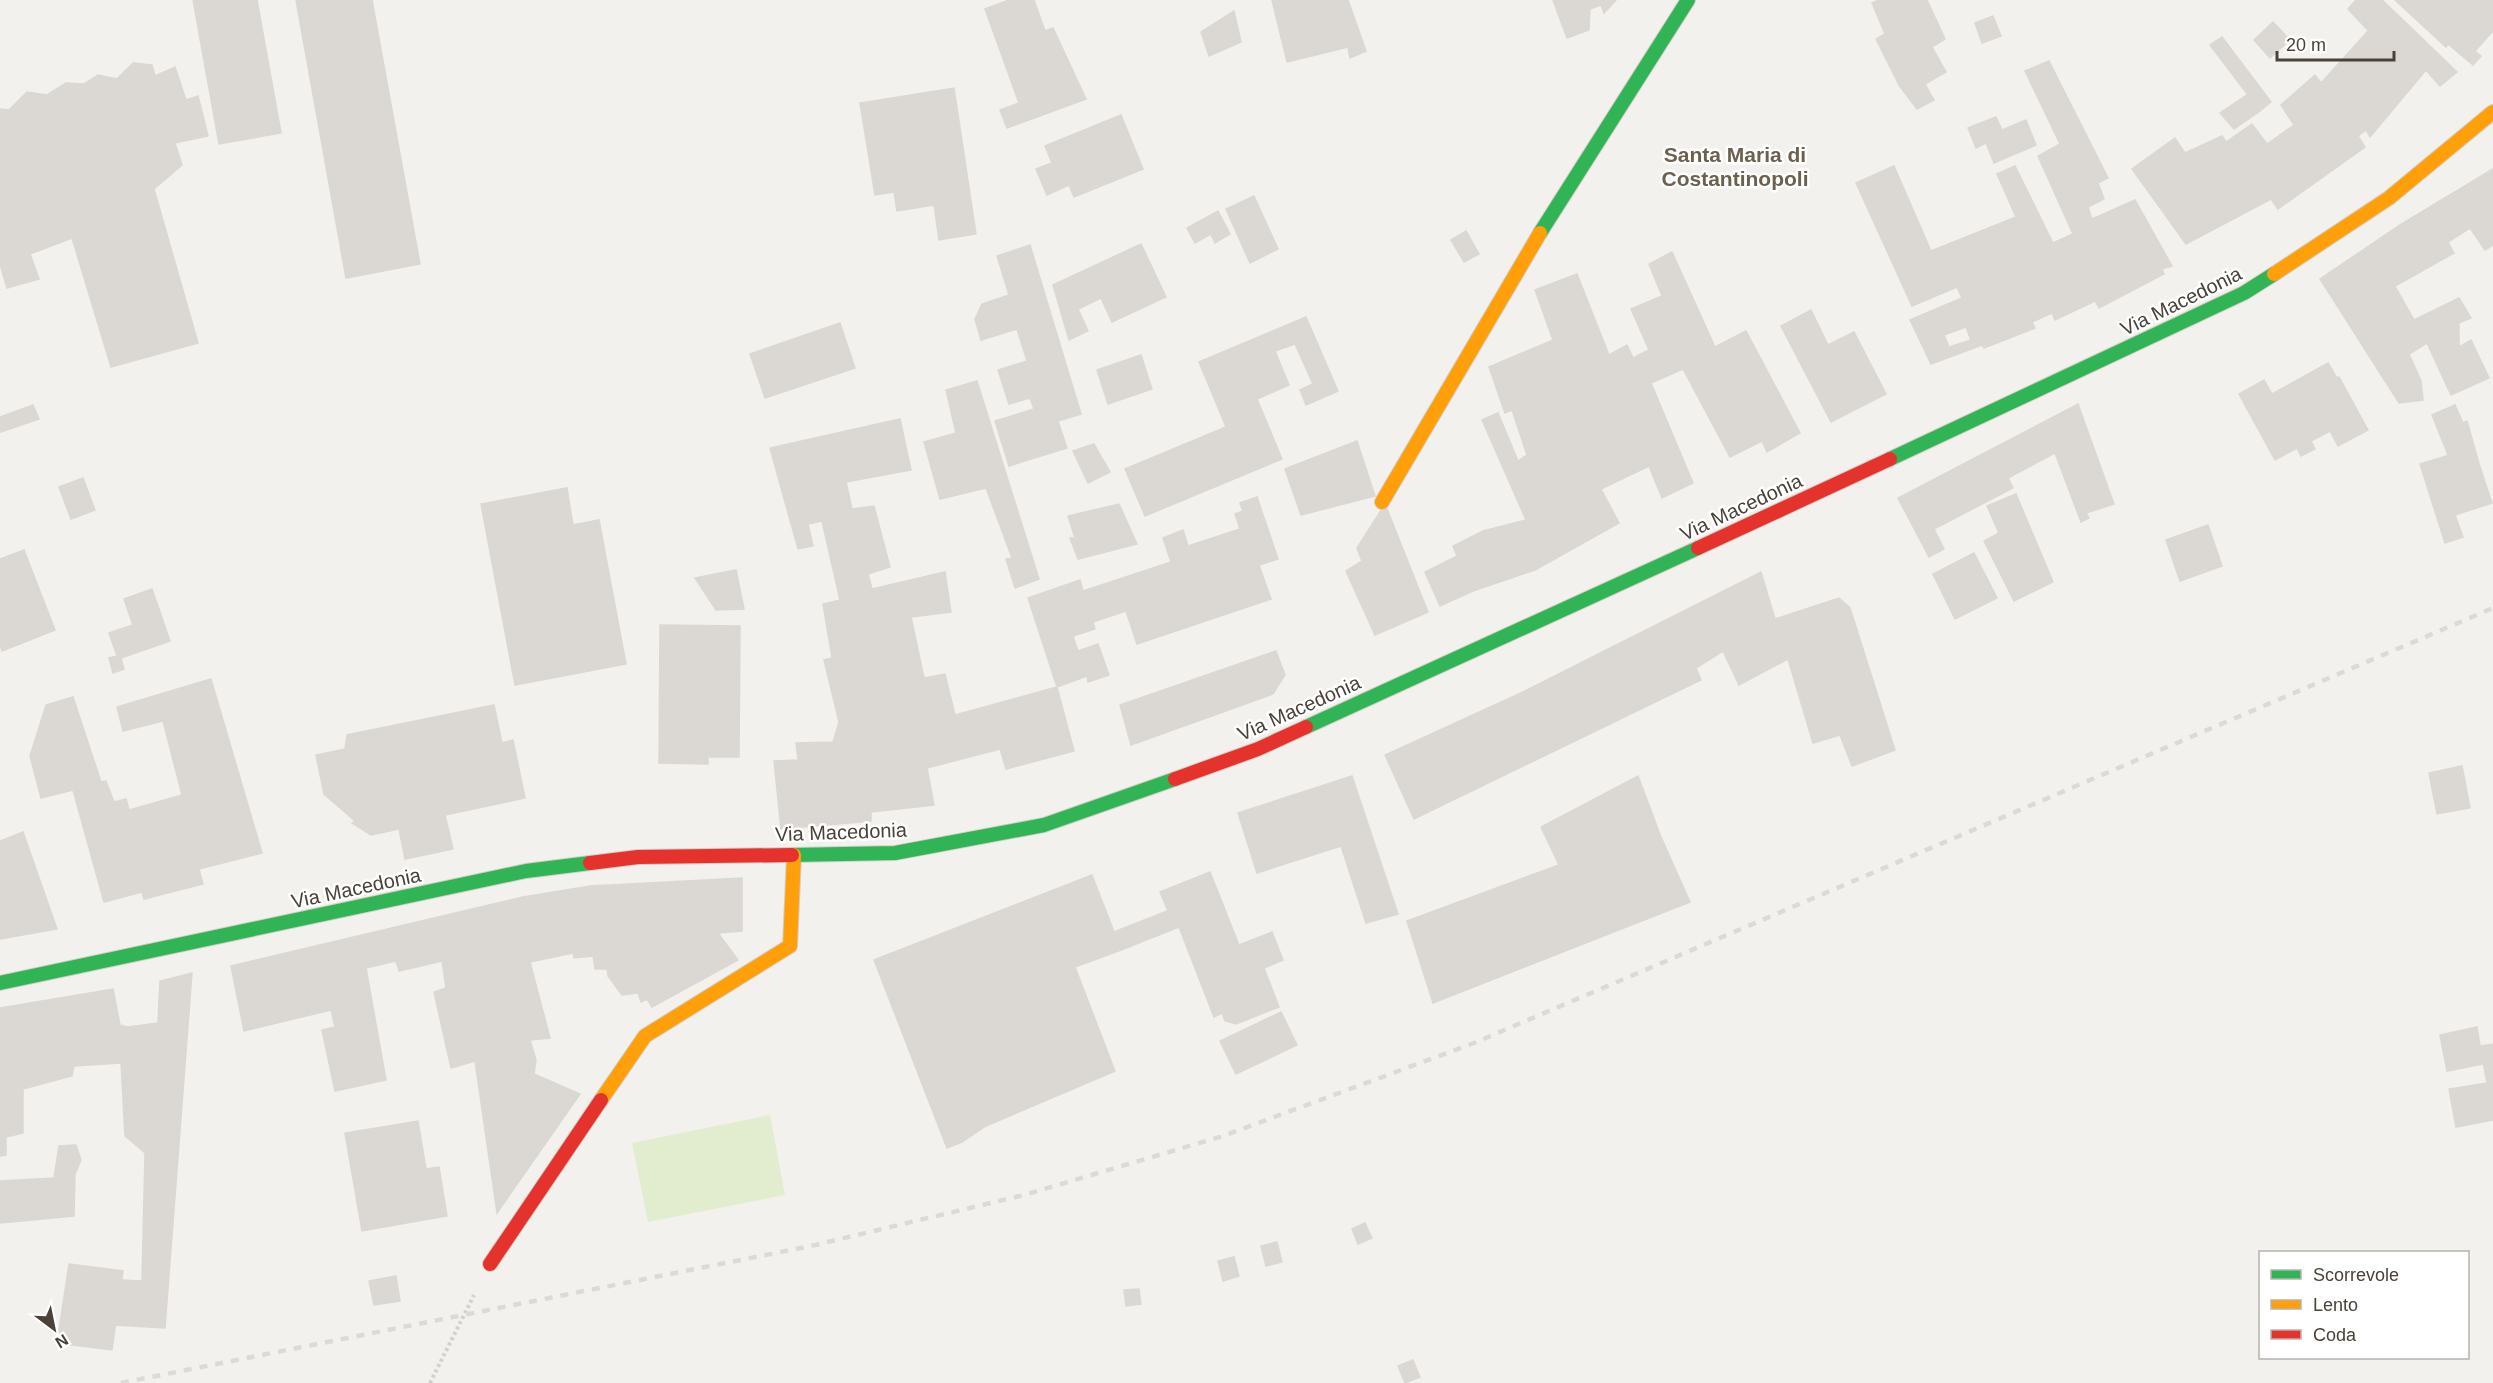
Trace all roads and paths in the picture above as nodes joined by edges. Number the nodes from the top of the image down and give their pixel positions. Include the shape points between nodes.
1 (1688, 0) edge
2 (2493, 112) edge
3 (1382, 502) dead end
4 (795, 855) junction
5 (0, 982) edge
6 (490, 1264) joint
7 (430, 1383) edge

1 - 3 main road via 1516,271
2 - 4 main road, Via Macedonia via 2389,198 2244,293 1258,749 1044,825 895,853
4 - 5 main road, Via Macedonia via 638,857 526,871
4 - 6 main road via 790,946 645,1036
6 - 7 path

